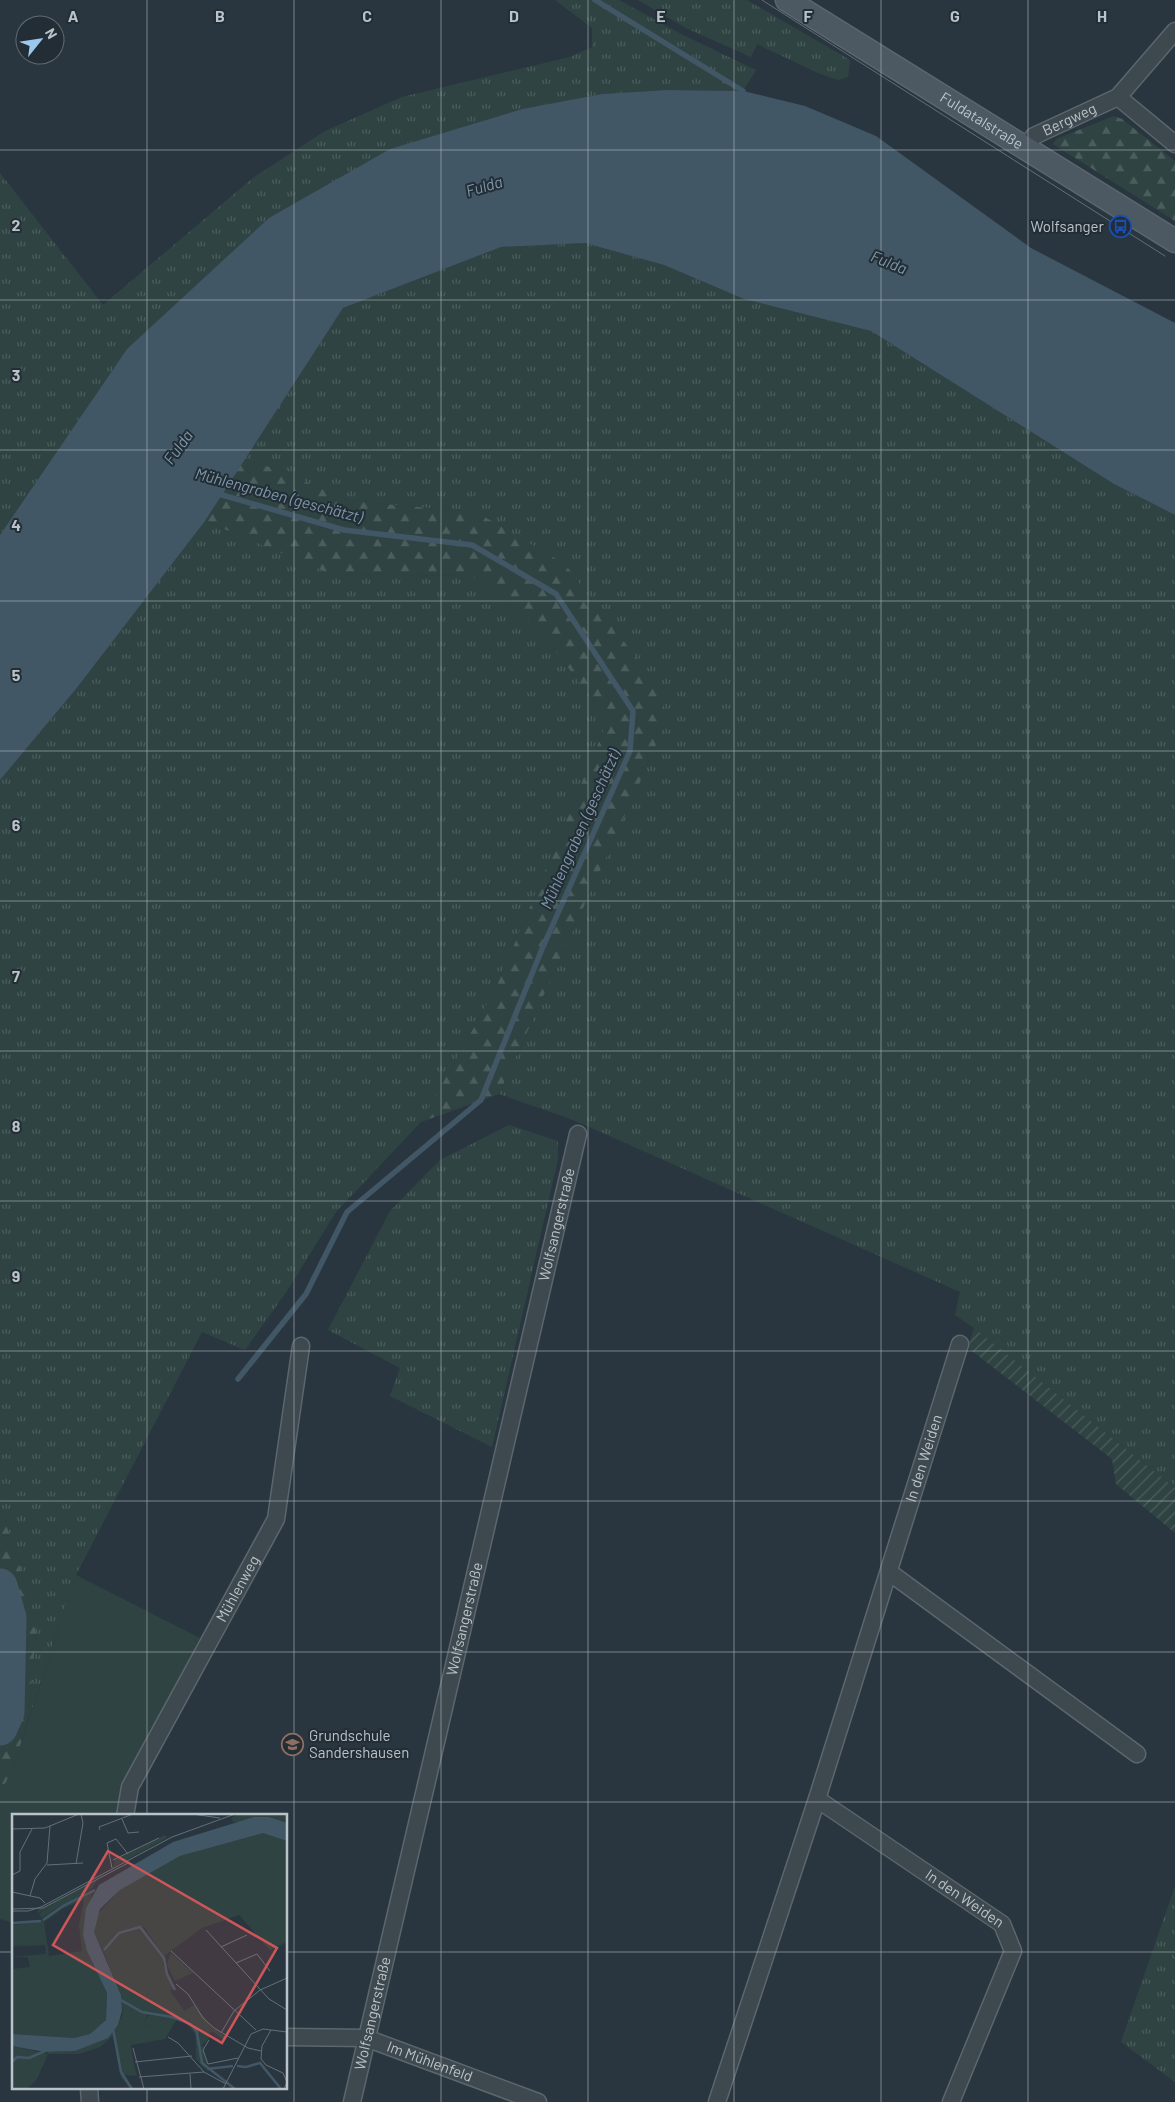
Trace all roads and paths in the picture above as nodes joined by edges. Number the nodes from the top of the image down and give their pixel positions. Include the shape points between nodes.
1 (787, 0) edge
2 (1175, 31) edge
3 (1118, 97) junction
4 (1175, 144) edge
5 (1025, 148) junction
6 (1175, 241) edge
7 (578, 1134) dead end
8 (960, 1344) dead end
9 (301, 1346) dead end
10 (889, 1572) junction
11 (1136, 1754) dead end
12 (817, 1799) junction
13 (125, 1814) edge
14 (288, 2037) edge
15 (366, 2038) junction
16 (352, 2102) edge
17 (538, 2102) edge
18 (717, 2102) edge
19 (951, 2102) edge

1 - 5 main road, Fuldatalstraße
2 - 3 street, Bergweg
3 - 4 street
3 - 5 street, Bergweg via 1034,136
5 - 6 main road, Fuldatalstraße
7 - 15 street, Wolfsangerstraße
8 - 10 street, In den Weiden
9 - 13 street, Mühlenweg via 276,1519 130,1787
10 - 11 street
10 - 12 street, In den Weiden
12 - 18 street, In den Weiden
12 - 19 street, In den Weiden via 1002,1924 1013,1950
14 - 15 street, Im Mühlenfeld
15 - 16 street, Wolfsangerstraße
15 - 17 street, Im Mühlenfeld

